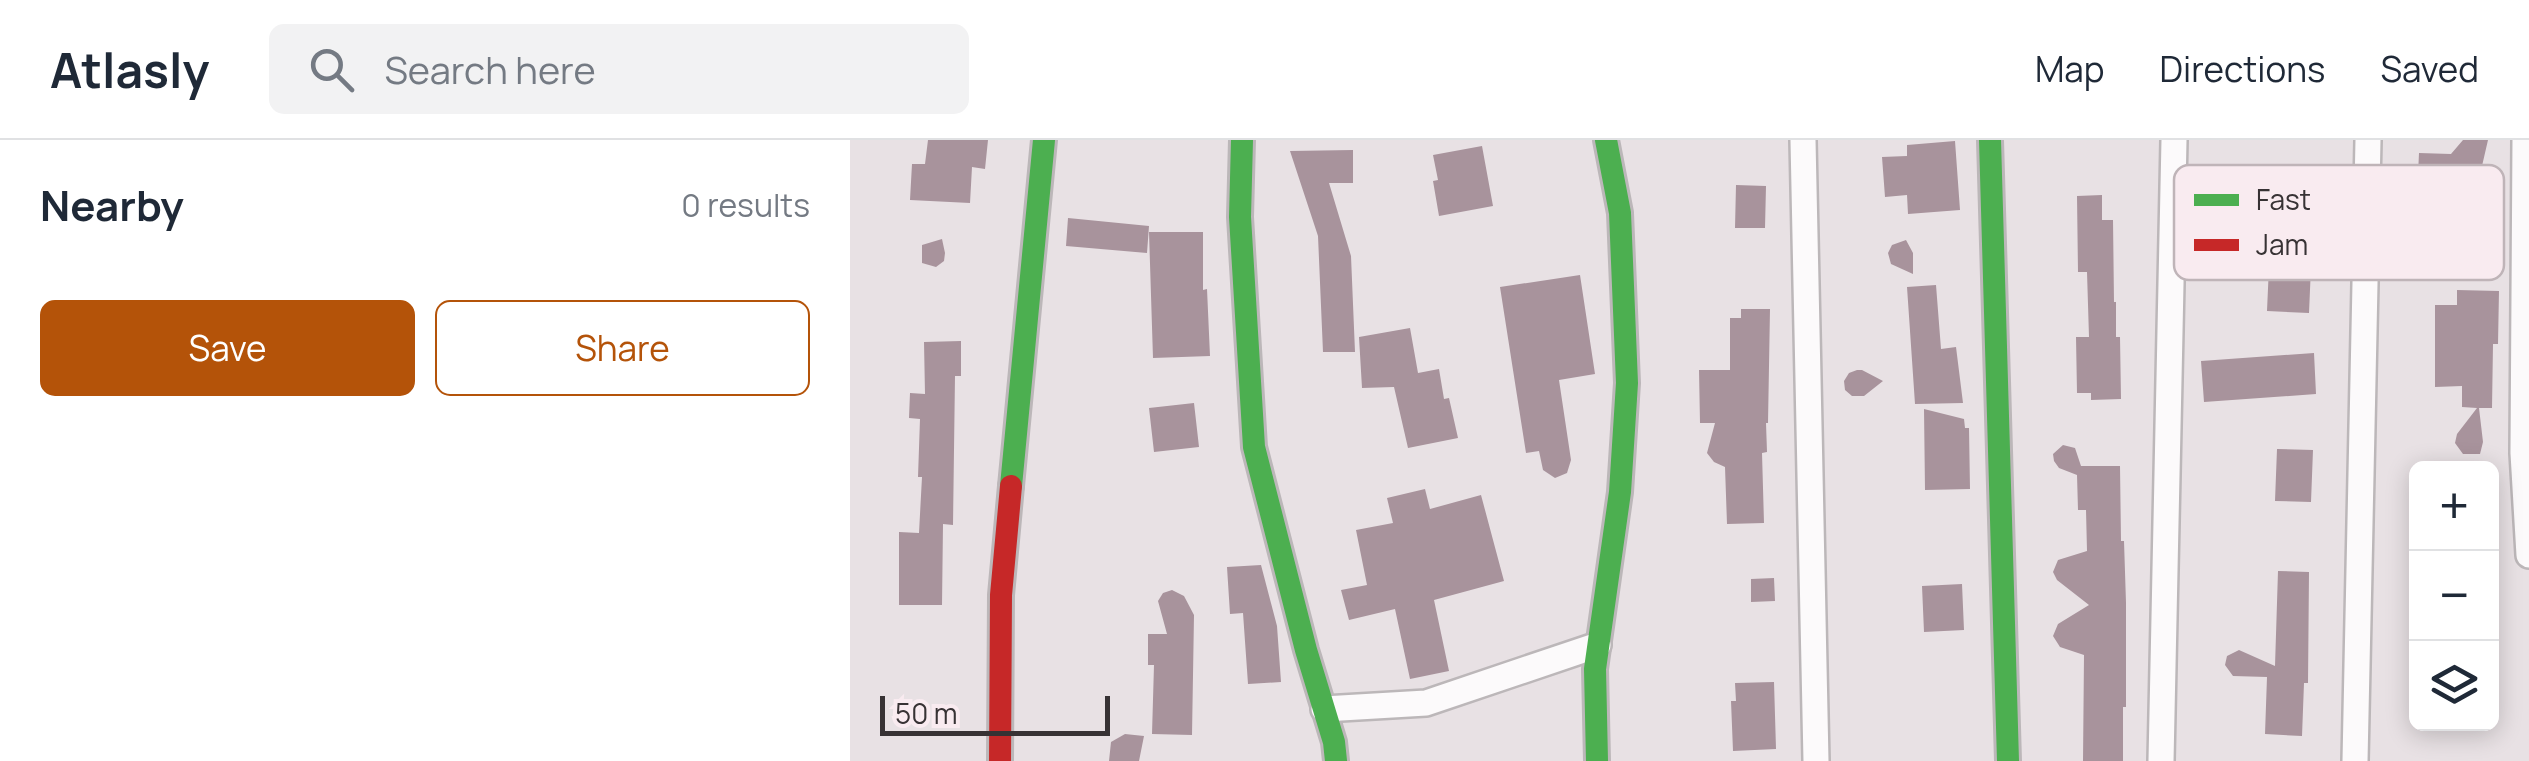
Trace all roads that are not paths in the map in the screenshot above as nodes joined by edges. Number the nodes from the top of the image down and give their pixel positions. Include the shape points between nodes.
1 (1044, 140) edge
2 (1242, 140) edge
3 (1606, 140) edge
4 (1803, 140) edge
5 (1990, 140) edge
6 (2174, 140) edge
7 (2368, 140) edge
8 (2525, 140) edge
9 (2367, 165) edge
10 (2365, 280) edge
11 (2529, 556) edge
12 (1598, 645) junction
13 (1324, 709) junction
14 (1000, 761) edge
15 (1336, 761) edge
16 (1598, 761) edge
17 (1816, 761) edge
18 (2008, 761) edge
19 (2161, 761) edge
20 (2354, 761) edge

1 - 14 street via 1001,596
2 - 13 street via 1240,217 1254,447
3 - 12 street via 1620,212 1627,384
4 - 17 street
5 - 18 street
6 - 19 street
7 - 9 street
8 - 11 street via 2523,453
10 - 20 street
12 - 13 street via 1426,703
12 - 16 street
13 - 15 street

